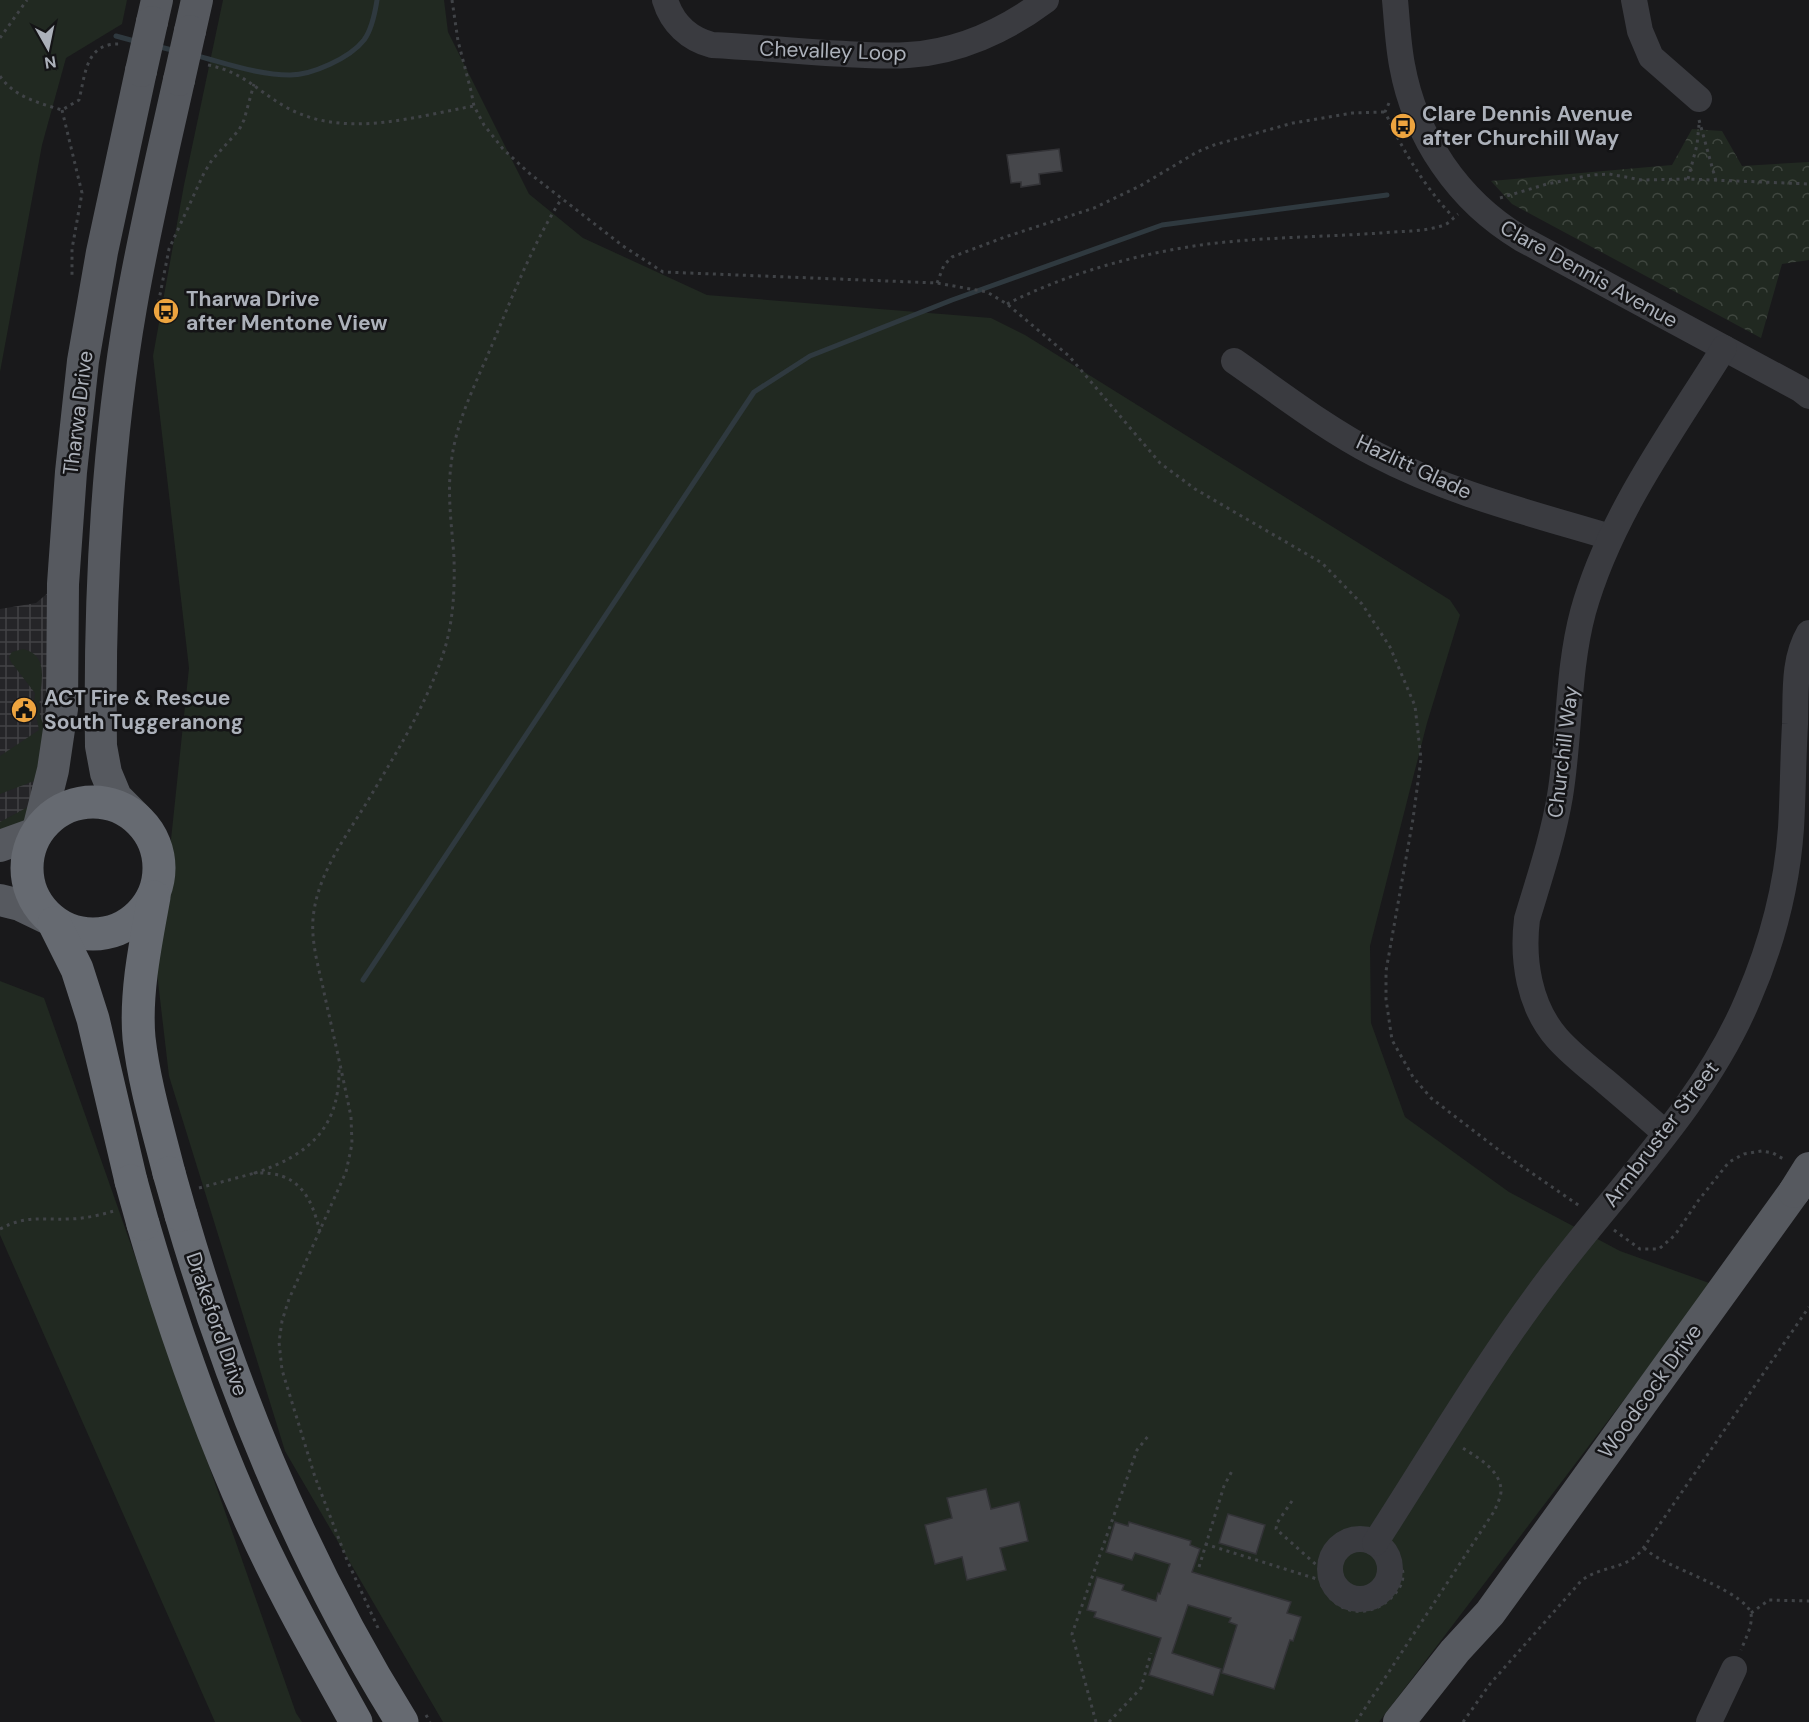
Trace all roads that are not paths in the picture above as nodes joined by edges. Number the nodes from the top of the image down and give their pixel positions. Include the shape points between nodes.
1 (197, 0) edge
2 (665, 0) edge
3 (1046, 0) edge
4 (1395, 0) edge
5 (1634, 0) edge
6 (155, 11) edge
7 (1699, 111) road end
8 (1724, 348) junction
9 (1234, 362) dead end
10 (1809, 396) edge
11 (1610, 537) junction
12 (1809, 633) edge
13 (137, 818) junction
14 (37, 831) junction
15 (0, 846) edge
16 (154, 895) junction
17 (0, 900) edge
18 (51, 920) junction
19 (1665, 1132) junction
20 (1798, 1175) edge
21 (1375, 1543) junction
22 (1490, 1613) junction
23 (1734, 1669) road end
24 (412, 1714) edge
25 (356, 1722) edge
26 (1399, 1722) edge
27 (1426, 1722) edge
28 (1708, 1722) edge

1 - 13 main road, Tharwa Drive, bridge via 131,308 105,540 101,746 116,797
2 - 3 street, Chevalley Loop via 687,34 712,45 869,56 949,48 987,35
4 - 8 street, Clare Dennis Avenue via 1401,62 1416,117 1448,173 1472,202 1491,205 1501,226 1522,239
5 - 7 street via 1640,32 1651,57
6 - 14 main road, Tharwa Drive, bridge via 102,252 83,361 63,584 62,709 53,770
8 - 10 street, Clare Dennis Avenue
8 - 11 street, Churchill Way
9 - 11 street, Hazlitt Glade via 1374,453 1435,482
11 - 19 street, Churchill Way via 1577,638 1560,796 1527,919 1526,966 1539,1011 1555,1036
12 - 19 street, Armbruster Street via 1796,674 1791,831 1768,946 1748,1000 1723,1050 1694,1097
13 - 14 highway via 118,806 97,802 74,804 54,814
13 - 16 highway via 151,834 159,854 160,875
14 - 15 main road
14 - 18 highway via 27,854 26,877 34,899
16 - 18 highway via 144,912 111,933 71,932
16 - 24 highway, Drakeford Drive, bridge via 142,966 139,1038 169,1173 217,1332 260,1443 308,1550 362,1654
17 - 18 main road
18 - 25 highway, Drakeford Drive, bridge via 76,969 93,1018 143,1224 206,1414 277,1577
19 - 21 street, Armbruster Street via 1603,1222 1553,1274 1514,1328
20 - 22 main road, Woodcock Drive
21 - 21 street via 1389,1561 1388,1581 1382,1590 1365,1599 1341,1593 1329,1571 1334,1553 1349,1540 1359,1538
22 - 26 main road, Woodcock Drive
22 - 27 main road, Woodcock Drive
23 - 28 street

